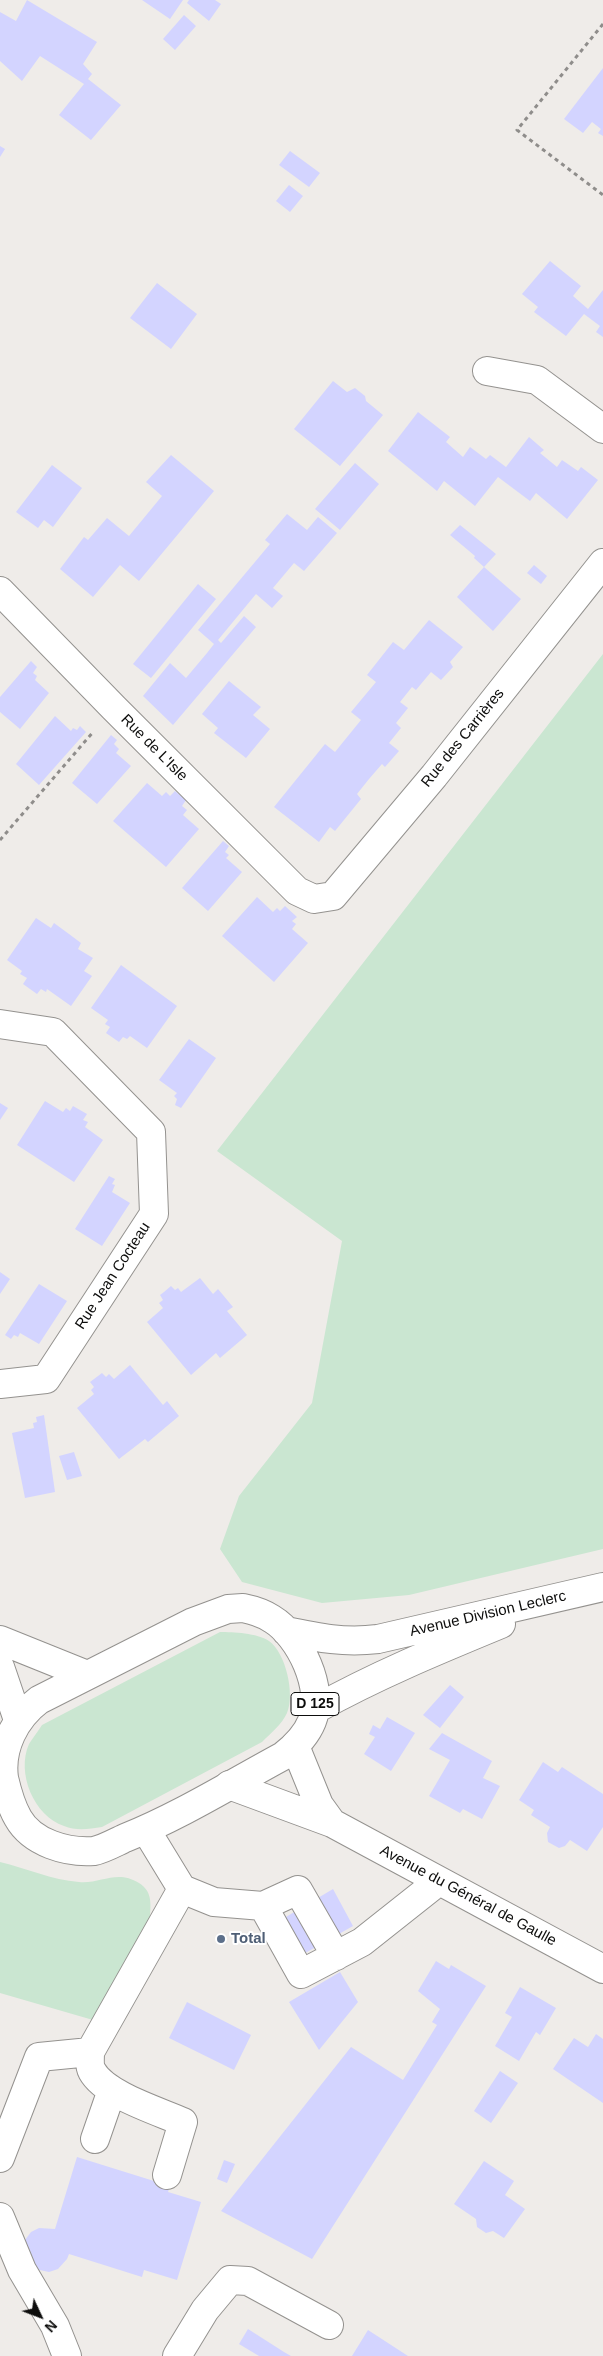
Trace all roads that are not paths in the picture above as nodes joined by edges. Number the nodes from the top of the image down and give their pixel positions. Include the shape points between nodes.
1 (487, 371) dead end
2 (603, 430) edge
3 (603, 563) edge
4 (0, 591) edge
5 (314, 899) joint
6 (0, 1024) edge
7 (0, 1384) edge
8 (592, 1590) edge
9 (286, 1630) junction
10 (0, 1640) edge
11 (0, 1667) edge
12 (87, 1675) junction
13 (316, 1709) junction
14 (8, 1736) edge
15 (295, 1746) junction
16 (229, 1785) junction
17 (332, 1822) junction
18 (0, 1829) edge
19 (146, 1830) junction
20 (44, 1840) junction
21 (439, 1881) junction
22 (182, 1889) junction
23 (263, 1906) junction
24 (336, 1956) junction
25 (603, 1970) edge
26 (90, 2052) junction
27 (112, 2090) junction
28 (95, 2139) dead end
29 (0, 2158) edge
30 (167, 2175) dead end
31 (0, 2217) edge
32 (329, 2325) dead end
33 (67, 2356) edge
34 (177, 2356) edge

1 - 2 street via 537,380
3 - 5 street, Rue des Carrières via 434,776 333,896
4 - 5 street, Rue de L'Isle via 297,891
6 - 7 street, Rue Jean Cocteau via 53,1032 151,1132 154,1214 46,1379
8 - 9 street, Avenue Division Leclerc via 378,1640 326,1640
8 - 13 street, Avenue Division Leclerc / D 125 via 414,1661
9 - 12 street, D 125 via 258,1612 228,1609 192,1622
9 - 13 street, D 125 via 308,1667
10 - 12 street
11 - 14 street
12 - 14 street, D 125 via 39,1700
13 - 15 street, D 125 via 307,1731
14 - 20 street, D 125 via 3,1773 7,1789 18,1818 30,1832
15 - 16 street, D 125
15 - 17 street, Avenue du Général de Gaulle via 319,1805
16 - 17 street, Avenue du Général de Gaulle
16 - 19 street, D 125
17 - 21 street, Avenue du Général de Gaulle
18 - 20 street, D 125
19 - 20 street, D 125 via 96,1850 72,1851
19 - 22 street
21 - 24 street via 362,1942
21 - 25 street, Avenue du Général de Gaulle
22 - 23 street via 214,1902
22 - 26 street
23 - 24 street via 298,1890
23 - 24 street via 301,1974
26 - 27 street via 90,2069
26 - 29 street via 39,2057
27 - 28 street
27 - 30 street via 183,2122
31 - 33 street via 22,2270
32 - 34 street via 248,2281 230,2280 205,2310

